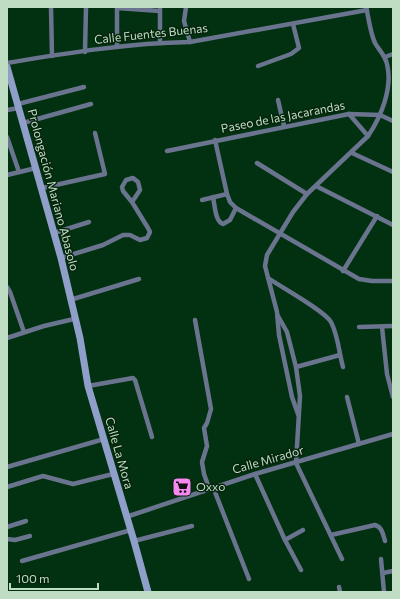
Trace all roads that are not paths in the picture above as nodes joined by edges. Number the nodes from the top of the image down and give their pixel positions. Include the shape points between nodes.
1 (51, 7) edge
2 (86, 7) edge
3 (186, 7) edge
4 (117, 8) edge
5 (160, 9) edge
6 (366, 9) edge
7 (293, 24) junction
8 (160, 42) junction
9 (190, 42) junction
10 (117, 47) junction
11 (85, 52) junction
12 (393, 54) edge
13 (52, 56) junction
14 (385, 57) junction
15 (7, 63) edge
16 (258, 66) dead end
17 (7, 67) edge
18 (391, 74) edge
19 (84, 87) dead end
20 (278, 100) dead end
21 (91, 104) dead end
22 (18, 106) junction
23 (7, 110) edge
24 (349, 114) junction
25 (380, 115) junction
26 (393, 122) edge
27 (23, 123) junction
28 (284, 126) junction
29 (95, 133) dead end
30 (368, 136) junction
31 (7, 138) edge
32 (216, 140) junction
33 (167, 151) dead end
34 (352, 153) junction
35 (257, 163) dead end
36 (36, 168) junction
37 (19, 172) junction
38 (393, 172) edge
39 (7, 175) edge
40 (316, 186) junction
41 (42, 188) junction
42 (227, 194) junction
43 (307, 194) junction
44 (213, 197) junction
45 (202, 200) dead end
46 (132, 202) junction
47 (236, 208) junction
48 (377, 216) junction
49 (89, 222) dead end
50 (393, 225) edge
51 (54, 233) junction
52 (279, 234) junction
53 (61, 258) junction
54 (343, 271) junction
55 (268, 278) junction
56 (139, 280) dead end
57 (393, 281) edge
58 (7, 287) edge
59 (70, 300) junction
60 (276, 312) junction
61 (74, 319) junction
62 (194, 320) dead end
63 (393, 326) edge
64 (359, 327) dead end
65 (382, 327) junction
66 (24, 332) junction
67 (7, 338) edge
68 (340, 355) junction
69 (296, 367) junction
70 (343, 367) dead end
71 (387, 374) junction
72 (393, 374) edge
73 (88, 386) junction
74 (347, 396) dead end
75 (393, 397) edge
76 (298, 414) junction
77 (393, 434) edge
78 (152, 437) dead end
79 (104, 439) junction
80 (359, 444) junction
81 (296, 463) junction
82 (7, 467) edge
83 (113, 474) junction
84 (256, 474) junction
85 (7, 487) edge
86 (211, 488) junction
87 (126, 517) junction
88 (26, 521) dead end
89 (192, 526) dead end
90 (7, 527) edge
91 (131, 530) junction
92 (303, 530) dead end
93 (331, 535) junction
94 (30, 536) dead end
95 (7, 539) edge
96 (285, 540) junction
97 (134, 541) junction
98 (385, 541) dead end
99 (342, 559) dead end
100 (381, 559) dead end
101 (22, 561) dead end
102 (301, 570) dead end
103 (393, 571) edge
104 (383, 573) junction
105 (249, 579) dead end
106 (148, 592) edge
107 (384, 592) edge

1 - 13 street
2 - 11 street
3 - 9 street via 184,21
4 - 5 street
4 - 10 street
5 - 8 street
6 - 7 street, Calle Fuentes Buenas
6 - 14 street via 376,43
7 - 9 street, Calle Fuentes Buenas
7 - 16 street via 299,48 291,54
8 - 9 street, Calle Fuentes Buenas
8 - 10 street, Calle Fuentes Buenas
10 - 11 street, Calle Fuentes Buenas
11 - 13 street, Calle Fuentes Buenas
12 - 14 street
13 - 15 street, Calle Fuentes Buenas
14 - 18 street
17 - 22 street, Prolongación Mariano Abasolo
18 - 25 street
19 - 22 street
20 - 28 street
21 - 27 street
22 - 23 street
22 - 27 street, Prolongación Mariano Abasolo
24 - 25 street, Paseo de las Jacarandas
24 - 28 street, Paseo de las Jacarandas
24 - 30 street
25 - 26 street
25 - 30 street
27 - 36 street, Prolongación Mariano Abasolo
28 - 32 street, Paseo de las Jacarandas
29 - 41 street via 105,174
30 - 34 street
31 - 37 street
32 - 33 street
32 - 42 street, Paseo de las Jacarandas
34 - 38 street
34 - 40 street
35 - 43 street
36 - 37 street
36 - 41 street, Prolongación Mariano Abasolo
37 - 39 street
40 - 43 street
40 - 48 street
41 - 51 street, Prolongación Mariano Abasolo
42 - 44 street
42 - 47 street, Paseo de las Jacarandas
43 - 52 street
44 - 45 street
44 - 47 street via 220,223 230,220
46 - 46 street via 122,187 126,180 133,178 136,179 140,190
46 - 53 street via 150,232 147,238 140,240 123,235 103,245
47 - 52 street, Paseo de las Jacarandas
48 - 50 street
48 - 54 street
49 - 51 street
51 - 53 street, Prolongación Mariano Abasolo
52 - 54 street, Paseo de las Jacarandas
52 - 55 street via 267,256 265,266
53 - 59 street, Prolongación Mariano Abasolo
54 - 57 street, Paseo de las Jacarandas via 359,280
55 - 60 street
55 - 68 street via 322,313 331,322
56 - 59 street
58 - 66 street
59 - 61 street, Prolongación Mariano Abasolo
60 - 69 street via 287,332
60 - 76 street via 278,335
61 - 66 street
61 - 73 street, Calle La Mora
62 - 86 street via 211,409 204,428 207,446 202,462 204,474
63 - 65 street
64 - 65 street
65 - 71 street
66 - 67 street
68 - 69 street
68 - 70 street
69 - 76 street via 300,396
71 - 72 street
71 - 75 street
73 - 78 street via 133,378 136,380
73 - 79 street, Calle La Mora
74 - 80 street
76 - 81 street
77 - 80 street, Calle Mirador
79 - 82 street
79 - 83 street, Calle La Mora
80 - 81 street, Calle Mirador
81 - 84 street, Calle Mirador
81 - 93 street
83 - 85 street via 73,484 43,476
83 - 87 street, Calle La Mora
84 - 86 street, Calle Mirador
84 - 96 street
86 - 87 street, Calle Mirador
86 - 105 street
87 - 91 street, Calle La Mora
88 - 90 street
89 - 97 street
91 - 97 street, Calle La Mora
91 - 101 street
92 - 96 street
93 - 98 street via 375,525 381,529
93 - 99 street
94 - 95 street via 15,540
96 - 102 street
97 - 106 street, Calle La Mora
100 - 104 street
103 - 104 street
104 - 107 street

